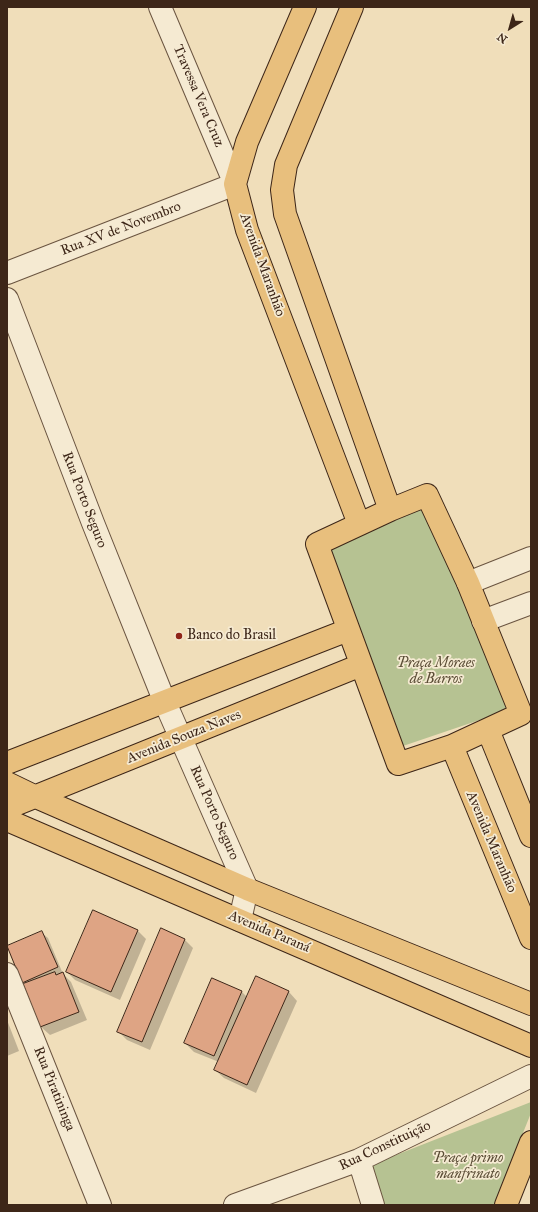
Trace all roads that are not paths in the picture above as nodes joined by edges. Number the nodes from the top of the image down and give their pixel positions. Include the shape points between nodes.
1 (160, 7) edge
2 (305, 7) edge
3 (352, 7) edge
4 (235, 184) junction
5 (7, 273) edge
6 (7, 299) edge
7 (390, 510) junction
8 (359, 524) junction
9 (531, 558) edge
10 (468, 583) junction
11 (531, 603) edge
12 (483, 621) junction
13 (348, 630) junction
14 (361, 665) junction
15 (164, 700) junction
16 (488, 730) junction
17 (181, 738) junction
18 (452, 746) junction
19 (7, 763) edge
20 (7, 783) edge
21 (36, 797) junction
22 (7, 808) edge
23 (7, 820) edge
24 (531, 836) edge
25 (247, 888) junction
26 (240, 920) junction
27 (531, 938) edge
28 (7, 974) edge
29 (531, 1004) edge
30 (531, 1046) edge
31 (531, 1076) edge
32 (531, 1142) edge
33 (359, 1160) junction
34 (100, 1205) edge
35 (235, 1205) edge
36 (373, 1205) edge
37 (506, 1205) edge

1 - 4 street, Travessa Vera Cruz
2 - 4 main road via 248,142
3 - 7 main road via 296,136 286,165 282,190 285,214
4 - 5 street, Rua XV de Novembro
4 - 8 main road, Avenida Maranhão via 247,230
6 - 15 street, Rua Porto Seguro
7 - 8 main road
7 - 10 main road via 427,495
8 - 13 main road via 316,544
9 - 10 street
10 - 12 main road
11 - 12 street
12 - 16 main road via 521,714
13 - 14 main road
13 - 15 main road
14 - 17 main road, Avenida Souza Naves
14 - 18 main road via 398,764
15 - 17 street, Rua Porto Seguro
15 - 19 main road
16 - 18 main road
16 - 24 main road
17 - 21 main road, Avenida Souza Naves
17 - 25 street, Rua Porto Seguro
18 - 27 main road, Avenida Maranhão
20 - 21 main road
21 - 22 main road, Avenida Souza Naves
21 - 25 main road
23 - 26 main road, Avenida Paraná
25 - 26 street
25 - 29 main road
26 - 30 main road, Avenida Paraná
28 - 34 street, Rua Piratininga
31 - 33 street, Rua Constituição
32 - 37 main road
33 - 35 street, Rua Constituição
33 - 36 street

